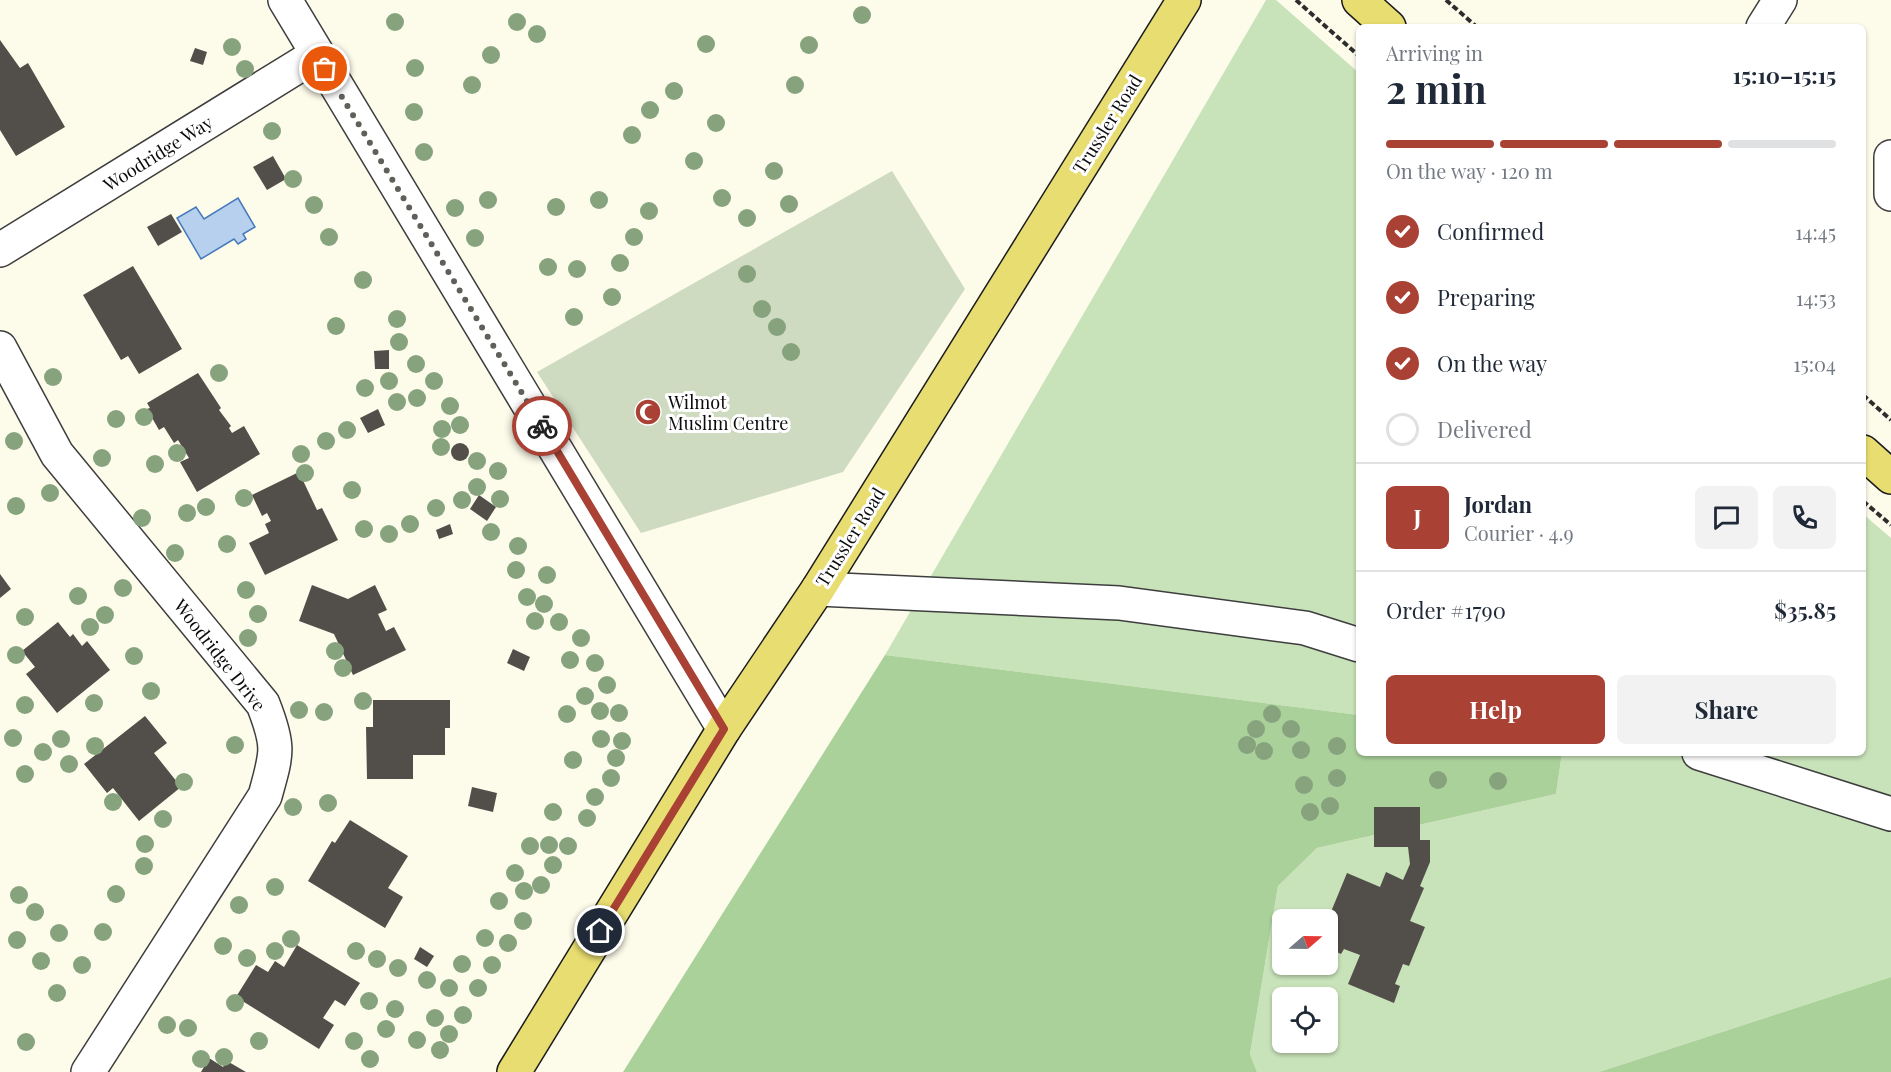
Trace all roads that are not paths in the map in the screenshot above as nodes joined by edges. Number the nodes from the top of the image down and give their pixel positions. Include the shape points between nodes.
1 (285, 0) edge
2 (1184, 0) edge
3 (1359, 0) edge
4 (1780, 0) edge
5 (1386, 24) edge
6 (1765, 24) edge
7 (316, 55) junction
8 (1891, 157) edge
9 (1891, 194) edge
10 (0, 250) edge
11 (0, 348) edge
12 (1866, 455) edge
13 (1891, 477) edge
14 (818, 588) junction
15 (1356, 644) edge
16 (724, 729) junction
17 (1708, 756) edge
18 (1891, 814) edge
19 (88, 1072) edge
20 (514, 1072) edge

1 - 7 street
2 - 14 main road, Trussler Road
3 - 5 main road
4 - 6 street
7 - 10 street, Woodridge Way
7 - 16 street
8 - 9 street
11 - 19 street, Woodridge Drive via 57,454 263,704 277,753 265,796
12 - 13 main road
14 - 15 street via 1119,603 1305,628
14 - 16 main road, Trussler Road
16 - 20 main road, Trussler Road
17 - 18 street

